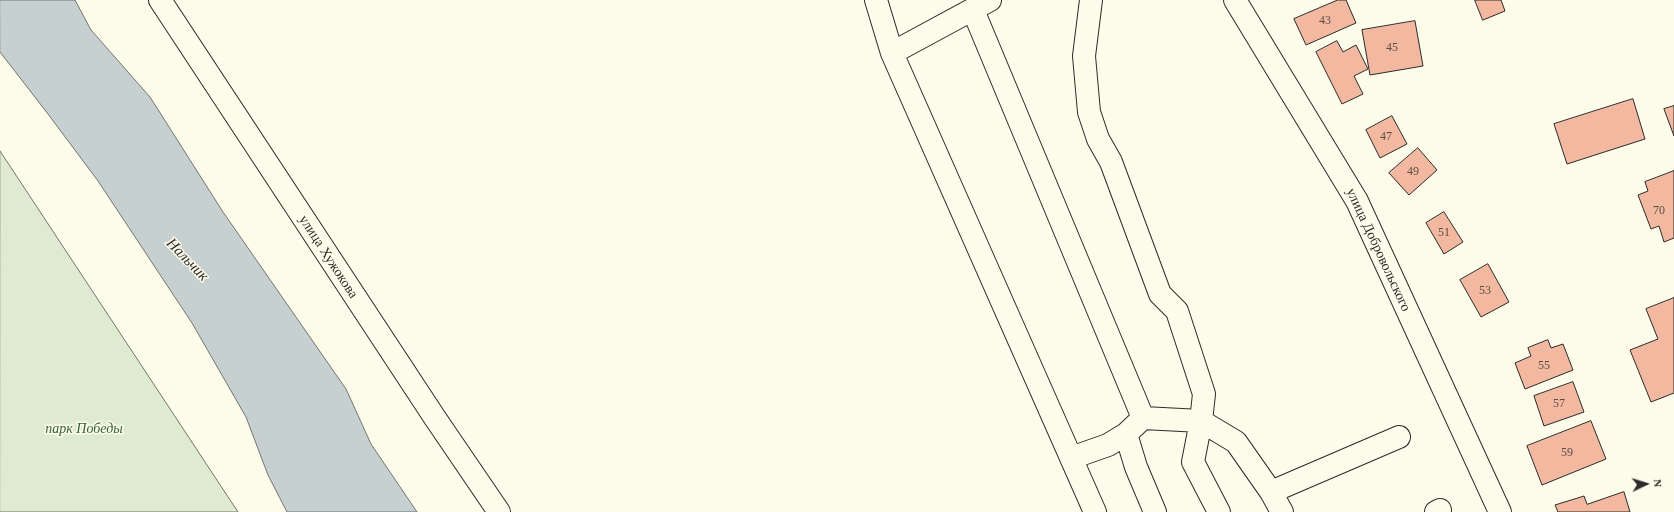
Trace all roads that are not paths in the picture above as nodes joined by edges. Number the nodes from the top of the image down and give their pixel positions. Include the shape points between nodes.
1 (160, 0) edge
2 (876, 0) edge
3 (1091, 0) edge
4 (1235, 0) edge
5 (982, 5) edge
6 (892, 53) junction
7 (1143, 418) junction
8 (1200, 421) junction
9 (1126, 434) junction
10 (1399, 437) dead end
11 (1070, 458) junction
12 (1271, 492) junction
13 (499, 512) edge
14 (1095, 512) edge
15 (1155, 512) edge
16 (1218, 512) edge
17 (1282, 512) edge
18 (1500, 512) edge

1 - 13 street, улица Хужокова
2 - 6 street
3 - 8 street via 1084,56 1089,112 1098,139 1112,162 1160,294 1176,311 1204,394
4 - 18 street, улица Добровольского via 1357,201
5 - 6 street
5 - 7 street
6 - 11 street
7 - 8 street
7 - 9 street
8 - 12 street via 1236,442
8 - 16 street via 1193,462
9 - 11 street via 1108,445
9 - 15 street via 1136,467
10 - 12 street
11 - 14 street
12 - 17 street

